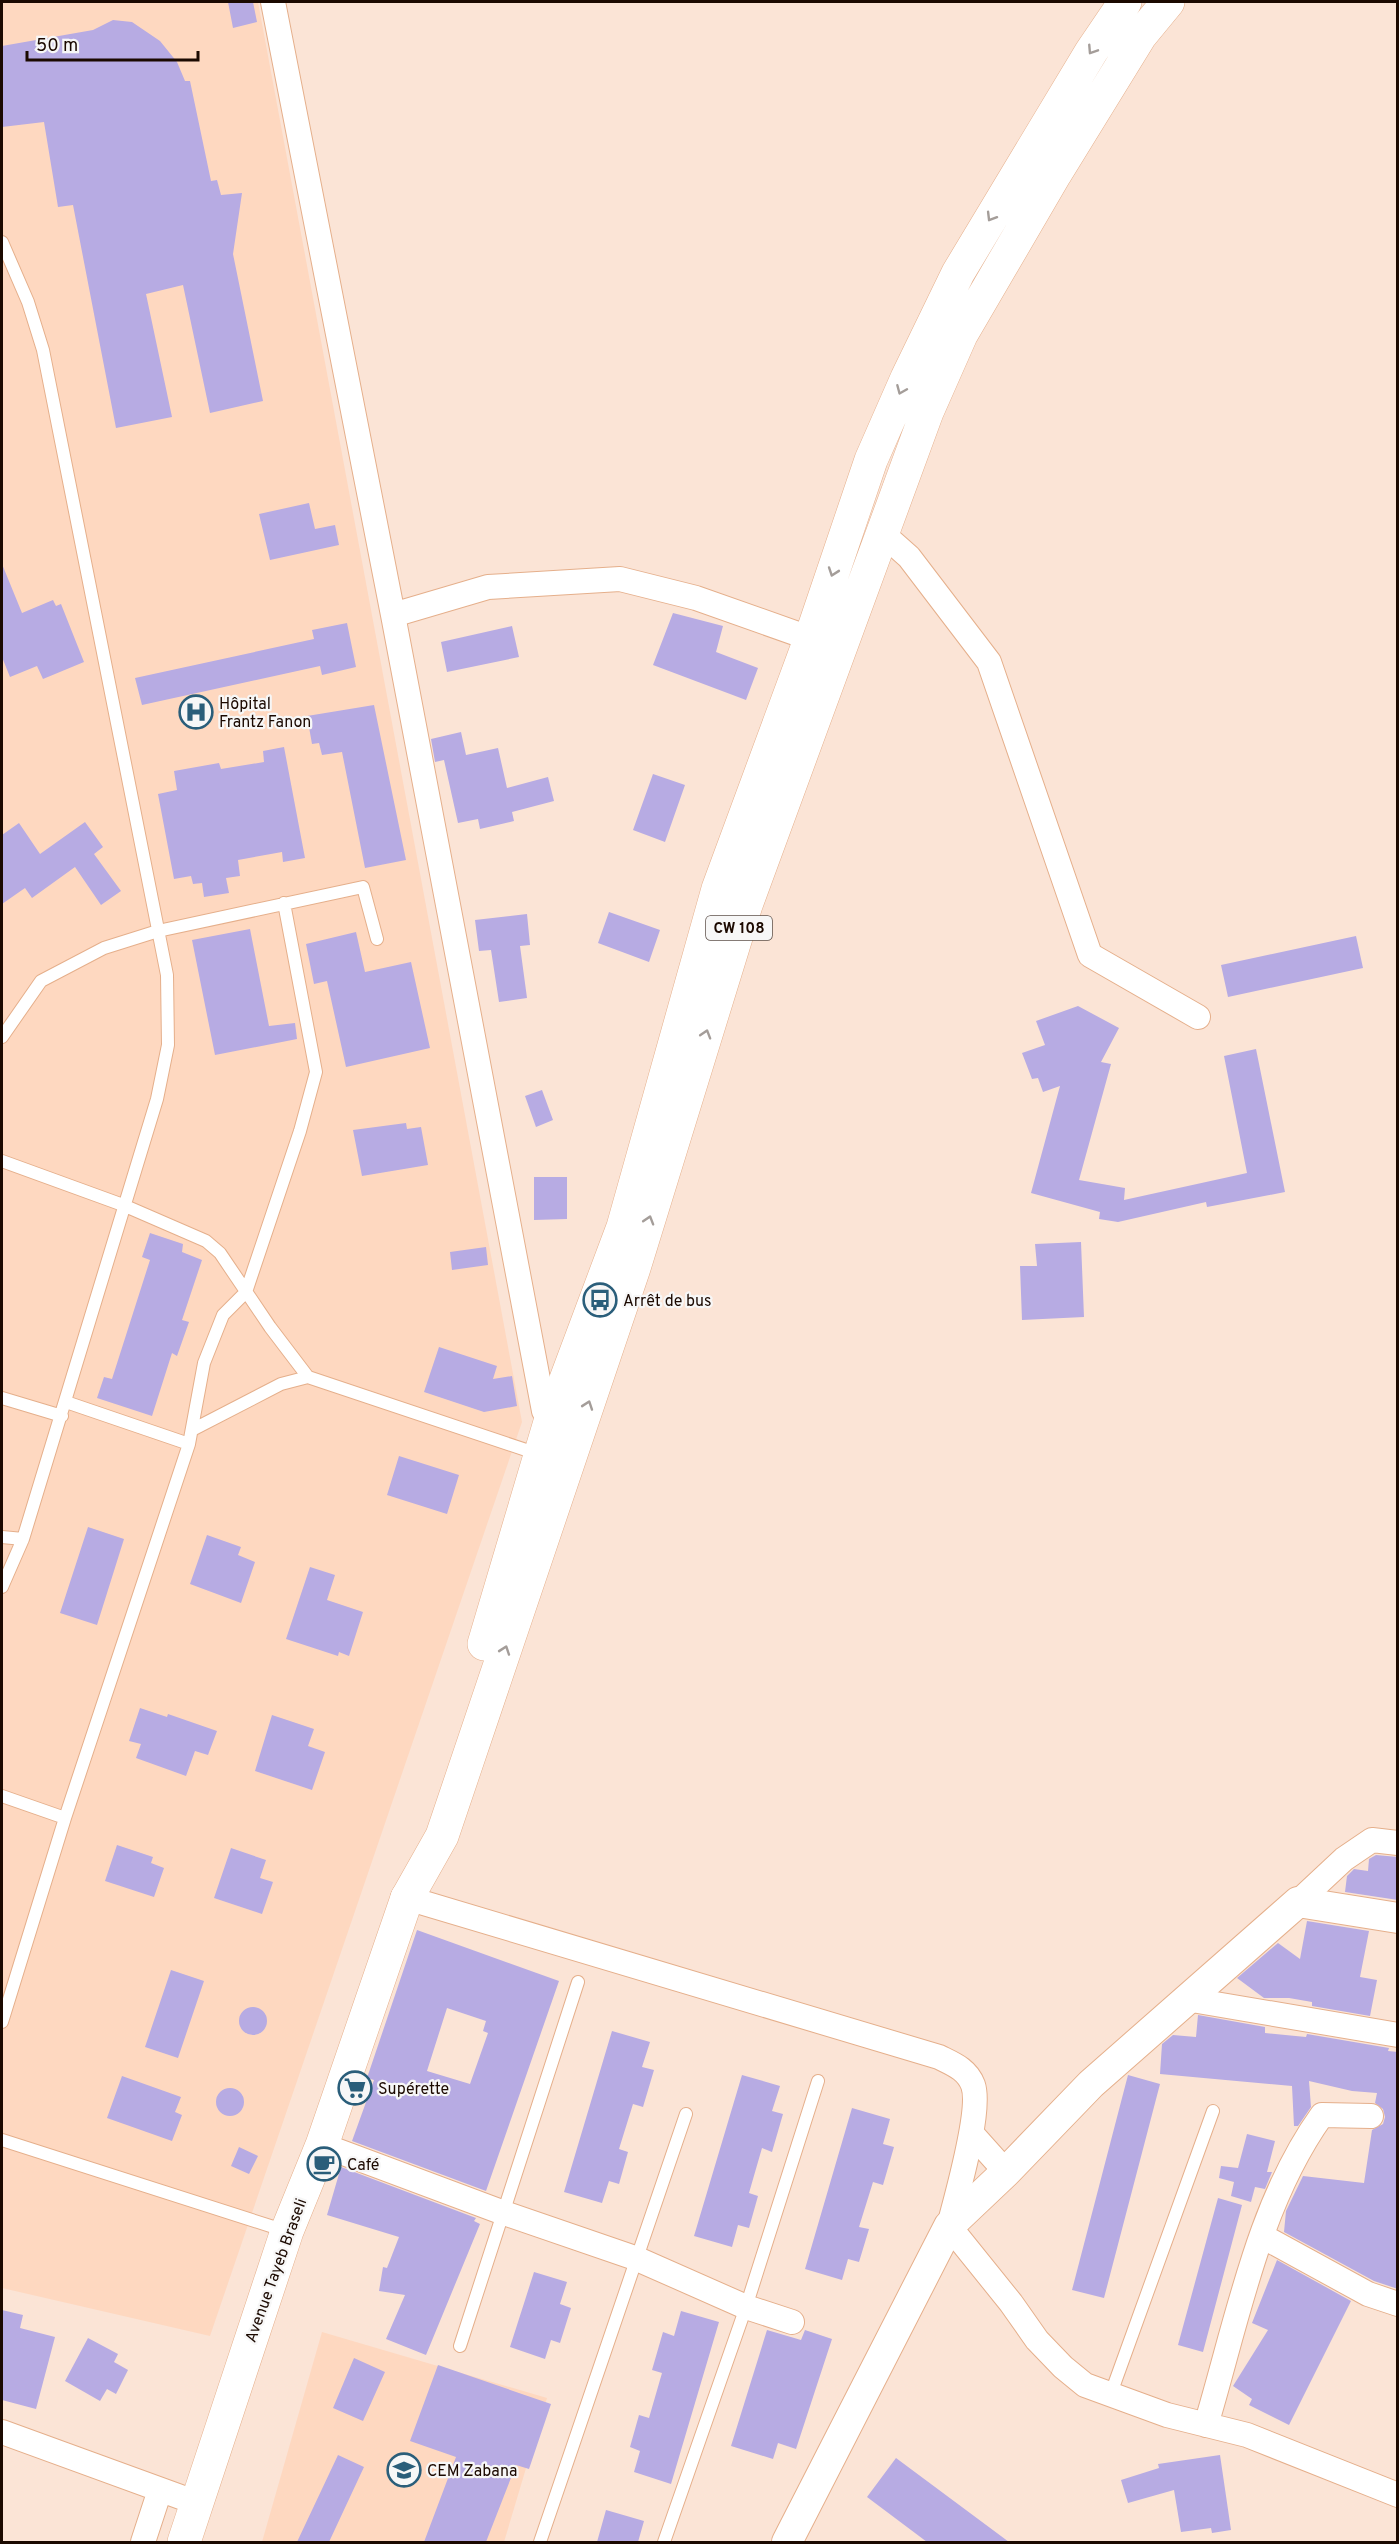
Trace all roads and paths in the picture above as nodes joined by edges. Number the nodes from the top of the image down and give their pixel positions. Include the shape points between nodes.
1 (273, 2) edge
2 (1125, 2) edge
3 (1168, 2) edge
4 (2, 242) edge
5 (882, 533) junction
6 (393, 615) junction
7 (811, 637) junction
8 (841, 650) junction
9 (284, 903) junction
10 (158, 931) junction
11 (377, 939) dead end
12 (1198, 1017) dead end
13 (2, 1037) edge
14 (2, 1161) edge
15 (123, 1205) junction
16 (246, 1292) junction
17 (308, 1377) junction
18 (2, 1398) edge
19 (66, 1402) junction
20 (62, 1416) junction
21 (192, 1430) junction
22 (563, 1431) junction
23 (189, 1444) junction
24 (542, 1455) junction
25 (2, 1537) edge
26 (23, 1539) junction
27 (2, 1587) edge
28 (2, 1796) edge
29 (65, 1818) junction
30 (1398, 1843) edge
31 (406, 1898) junction
32 (1298, 1902) junction
33 (1398, 1918) edge
34 (578, 1982) dead end
35 (1186, 1999) junction
36 (2, 2022) edge
37 (1398, 2035) edge
38 (818, 2081) dead end
39 (1213, 2111) dead end
40 (686, 2114) dead end
41 (1371, 2116) dead end
42 (972, 2134) junction
43 (2, 2140) edge
44 (322, 2145) junction
45 (1006, 2172) junction
46 (504, 2213) junction
47 (949, 2226) junction
48 (287, 2231) junction
49 (1262, 2235) junction
50 (635, 2258) junction
51 (1398, 2304) edge
52 (746, 2307) junction
53 (792, 2322) dead end
54 (460, 2346) dead end
55 (1110, 2396) junction
56 (1206, 2425) junction
57 (2, 2432) edge
58 (160, 2490) junction
59 (1398, 2494) edge
60 (197, 2503) junction
61 (143, 2542) edge
62 (184, 2542) edge
63 (540, 2542) edge
64 (664, 2542) edge
65 (787, 2542) edge

1 - 6 street
2 -> 7 main road, CW 108 via 958,273 871,460
3 - 5 main road, CW 108 via 1140,36 1082,128 961,335 927,412
4 - 10 lane via 28,302 43,350
5 - 8 main road, CW 108
5 - 12 street via 909,557 989,662 1090,955
6 - 7 street via 488,587 620,579 696,598
6 - 22 street via 544,1411
7 - 8 street
7 - 22 main road, CW 108 via 718,889
22 -> 8 main road, CW 108 via 646,1232 746,905
9 - 10 lane
9 - 11 lane via 363,886
9 - 16 lane via 316,1072
10 - 13 lane via 104,948 41,981
10 - 15 lane via 167,975 168,1045 157,1100
14 - 15 lane
15 - 16 lane via 206,1241 220,1253
15 - 19 lane
16 - 17 lane
16 - 21 lane via 223,1315 204,1363
17 - 21 lane via 281,1384
17 - 24 lane
18 - 20 lane
19 - 20 lane
19 - 23 lane
20 - 26 lane
21 - 23 lane
22 - 24 main road, CW 108
31 -> 22 main road, CW 108 via 442,1836
23 - 29 lane
24 - 31 main road, CW 108
25 - 26 lane
26 - 27 lane
28 - 29 lane
29 - 36 lane
30 - 32 street via 1372,1840 1344,1859
31 - 42 street via 939,2057 962,2067 974,2086
31 - 44 main road, Avenue Tayeb Braseli / CW 108
32 - 33 street
32 - 35 street
34 - 46 lane
35 - 37 street
35 - 45 street via 1091,2084
38 - 52 lane
39 - 55 lane
40 - 50 lane
41 - 49 street via 1322,2115 1301,2145
42 - 45 street
42 - 47 street
43 - 48 lane
44 - 46 street
44 - 48 main road, Avenue Tayeb Braseli / CW 108
45 - 47 street
46 - 50 street
46 - 54 lane
47 - 55 street via 1037,2340 1085,2385
47 - 65 street
48 - 60 main road, Avenue Tayeb Braseli / CW 108
49 - 51 street via 1368,2294
49 - 56 street
50 - 52 street
50 - 63 lane
52 - 53 street
52 - 64 lane
55 - 56 street
56 - 59 street via 1247,2435
57 - 58 street
58 - 60 street
58 - 61 street
60 - 62 main road, Avenue Tayeb Braseli / CW 108

